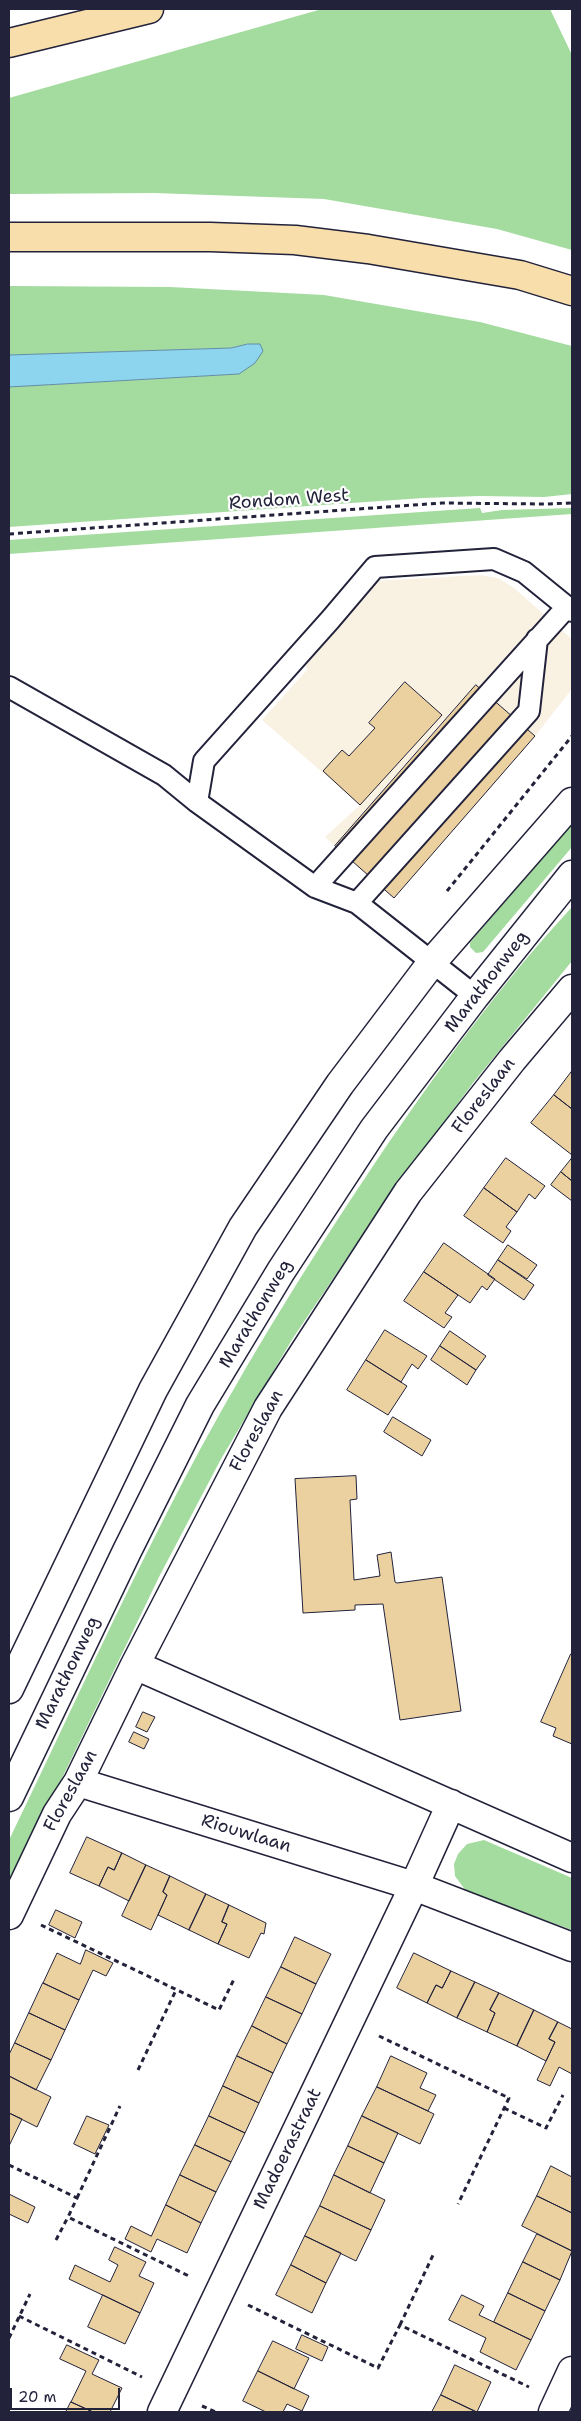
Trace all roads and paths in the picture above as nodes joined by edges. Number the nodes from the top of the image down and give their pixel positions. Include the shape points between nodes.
1 (150, 9) edge
2 (9, 43) edge
3 (9, 236) edge
4 (572, 291) edge
5 (572, 503) edge
6 (9, 534) edge
7 (569, 610) edge
8 (537, 639) junction
9 (9, 687) edge
10 (572, 736) edge
11 (197, 802) junction
12 (572, 802) edge
13 (572, 875) edge
14 (315, 887) junction
15 (443, 896) dead end
16 (357, 903) junction
17 (433, 961) junction
18 (572, 989) edge
19 (475, 996) junction
20 (134, 1665) junction
21 (9, 1689) edge
22 (78, 1782) junction
23 (9, 1797) edge
24 (451, 1804) junction
25 (572, 1858) edge
26 (414, 1886) junction
27 (10, 1913) edge
28 (572, 1947) edge
29 (235, 1977) dead end
30 (176, 1990) junction
31 (349, 2021) junction
32 (138, 2070) dead end
33 (564, 2095) dead end
34 (120, 2106) dead end
35 (504, 2108) junction
36 (9, 2165) edge
37 (77, 2198) junction
38 (458, 2204) dead end
39 (68, 2217) junction
40 (56, 2240) dead end
41 (434, 2253) dead end
42 (220, 2291) junction
43 (30, 2294) dead end
44 (19, 2316) junction
45 (400, 2325) junction
46 (9, 2337) edge
47 (572, 2372) edge
48 (167, 2402) edge
49 (555, 2407) edge
50 (216, 2412) edge

1 - 2 highway
3 - 4 highway via 295,240 520,275
5 - 6 path, Rondom West via 442,502
7 - 8 lane
7 - 11 lane via 524,572 494,559 375,567 204,761
8 - 14 lane
8 - 16 lane via 529,710
9 - 11 lane via 164,775
10 - 15 path
11 - 14 lane
12 - 17 street
13 - 19 street, Marathonweg
14 - 16 lane
16 - 17 lane
17 - 19 lane
17 - 21 street via 340,1084 243,1227 153,1390
18 - 20 street, Floreslaan via 408,1192 321,1325 268,1408
19 - 23 street, Marathonweg via 374,1129 281,1271 200,1405
20 - 22 street, Floreslaan
20 - 24 street
22 - 26 street, Riouwlaan
22 - 27 street, Floreslaan via 57,1814
24 - 25 street
24 - 26 street
26 - 28 street, Riouwlaan
26 - 31 street, Madoerastraat
27 - 30 path
29 - 30 path via 219,2010
30 - 32 path
31 - 35 path via 509,2098
31 - 42 street, Madoerastraat
33 - 35 path via 546,2128
34 - 37 path
35 - 38 path
36 - 37 path
37 - 39 path
39 - 40 path
39 - 42 path
41 - 45 path
42 - 45 path via 378,2368
42 - 48 street, Madoerastraat
43 - 44 path
44 - 46 path
44 - 48 path
45 - 49 path
47 - 49 street
48 - 50 path

